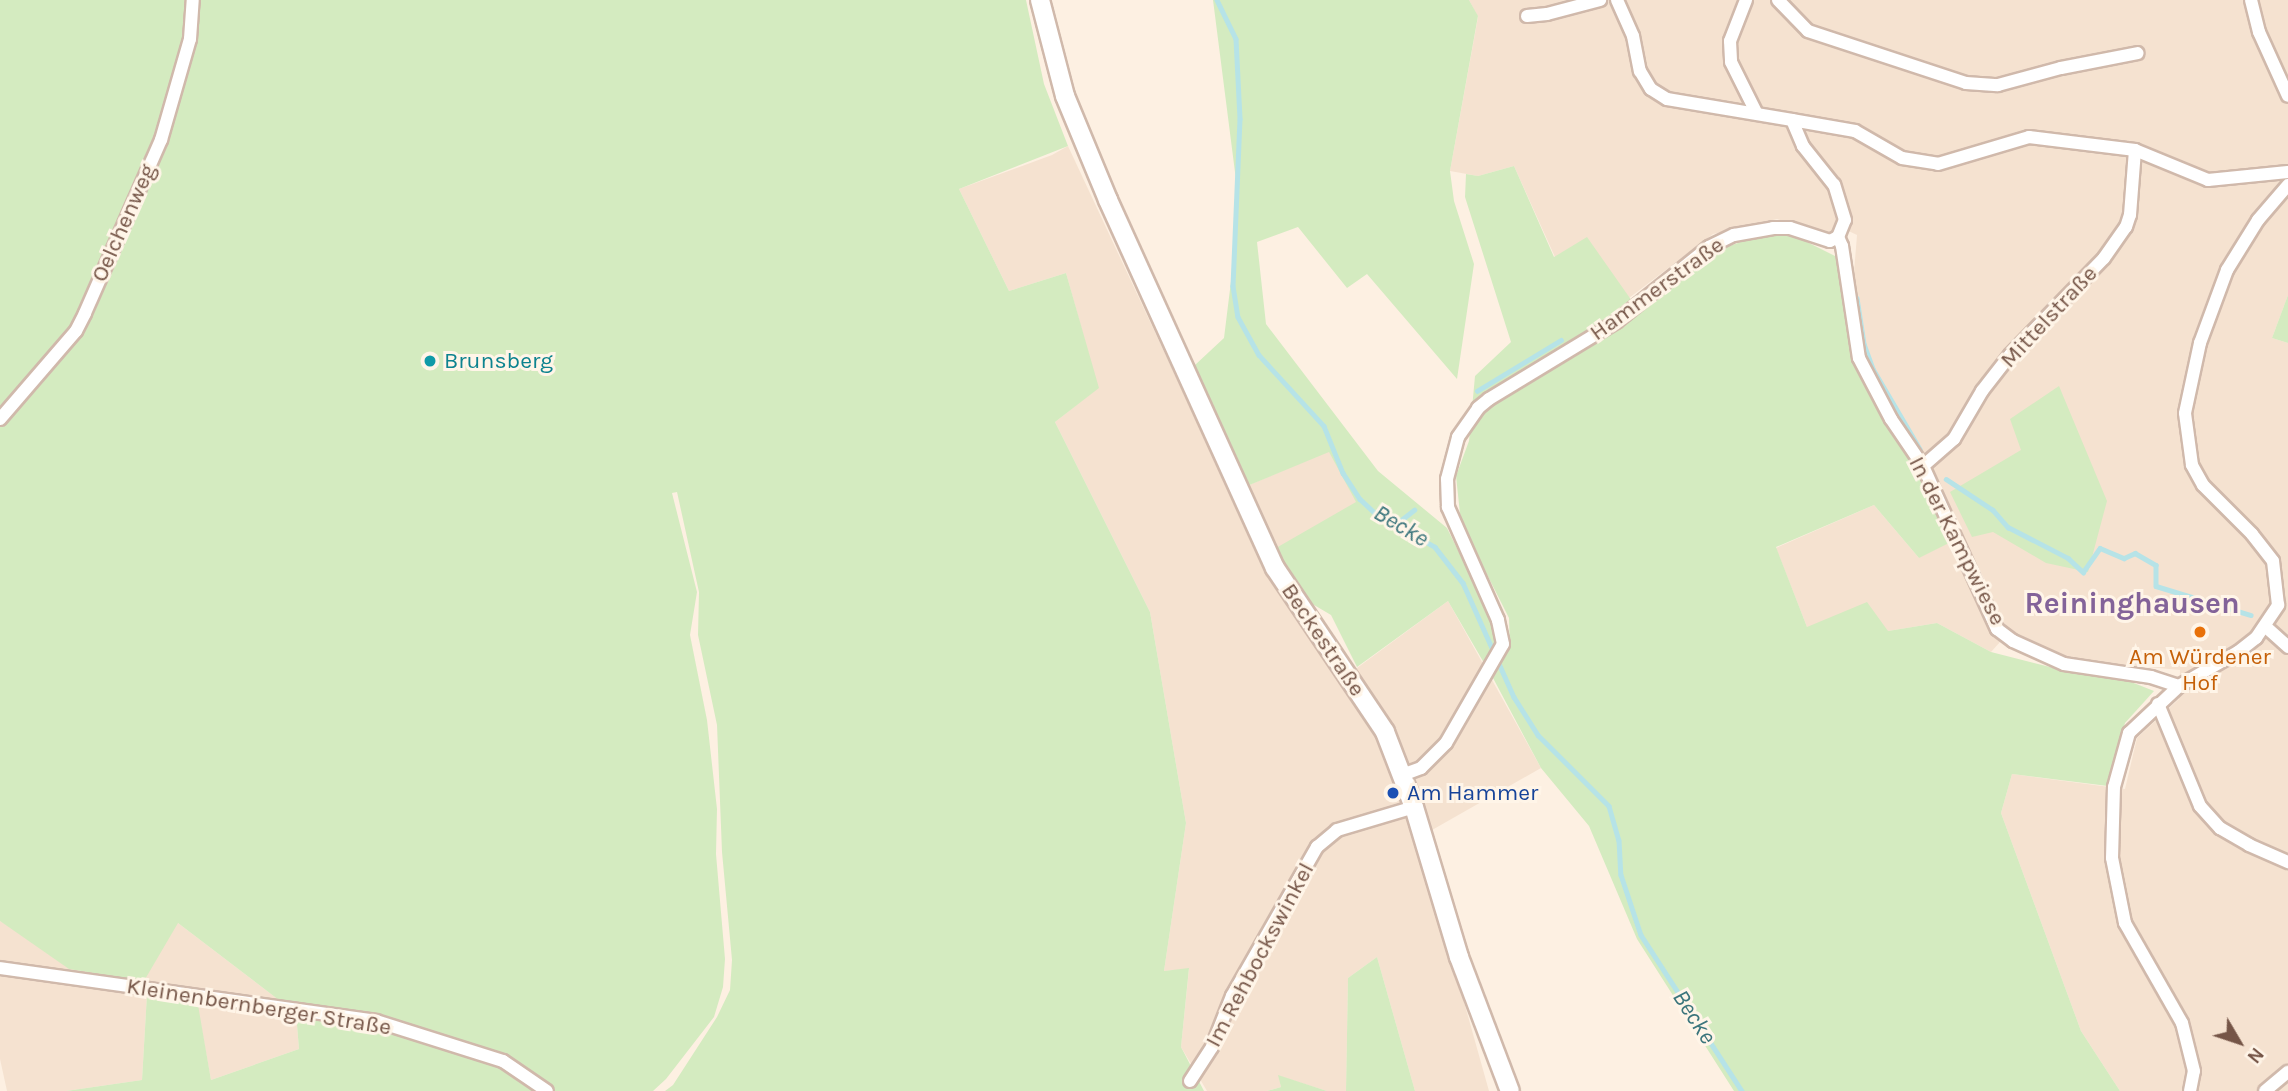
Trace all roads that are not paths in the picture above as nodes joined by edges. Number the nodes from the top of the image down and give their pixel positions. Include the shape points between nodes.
1 (193, 0) edge
2 (1040, 0) edge
3 (1600, 0) edge
4 (1617, 0) edge
5 (1745, 0) edge
6 (1778, 0) edge
7 (2251, 0) edge
8 (1527, 16) dead end
9 (2138, 52) dead end
10 (2288, 96) edge
11 (1756, 112) junction
12 (1792, 120) junction
13 (2135, 150) junction
14 (2288, 172) edge
15 (2288, 185) edge
16 (1838, 237) junction
17 (0, 419) edge
18 (1923, 466) junction
19 (2266, 627) junction
20 (2288, 647) edge
21 (2179, 686) junction
22 (2158, 704) junction
23 (1402, 775) junction
24 (1414, 807) junction
25 (2288, 862) edge
26 (0, 968) edge
27 (2288, 1072) edge
28 (1190, 1081) dead end
29 (547, 1091) edge
30 (1510, 1091) edge
31 (2190, 1091) edge
32 (2265, 1091) edge

1 - 17 street, Oelchenweg via 188,49 160,140 85,313 76,331
2 - 23 main road, Beckestraße via 1065,96 1108,200 1275,568 1385,732
3 - 8 street
4 - 11 street via 1633,36 1640,71 1651,89 1667,99
5 - 11 street via 1730,41 1731,62
6 - 9 street via 1808,31 1966,83 1998,85
7 - 10 street via 2259,32
11 - 12 street
12 - 13 street via 1855,131 1902,158 1938,164 2029,137
12 - 16 street via 1803,146 1835,185 1845,220
13 - 14 street via 2208,180
13 - 18 street, Mittelstraße via 2126,227 2104,258 2010,355 1954,439
15 - 19 street via 2258,220 2227,270 2200,343 2185,413 2192,465 2203,485 2273,561 2277,605
16 - 18 street, In der Kampwiese via 1859,358 1891,419
16 - 23 street, Hammerstraße via 1830,241 1790,228 1773,228 1721,241 1616,322 1475,412 1458,437 1451,458 1448,507 1498,620 1503,644 1446,743 1421,768
18 - 21 street, In der Kampwiese via 1997,629 2064,664 2151,677
19 - 20 street
19 - 21 street via 2238,652
21 - 22 street
22 - 25 street via 2200,806 2220,828
22 - 31 street via 2129,733 2114,787 2112,858 2125,923 2182,1023 2194,1071
23 - 24 main road, Beckestraße
24 - 28 street, Im Rehbockswinkel via 1337,830 1317,847 1232,996 1212,1047
24 - 30 main road, Beckestraße via 1459,957
26 - 29 street, Kleinenbernberger Straße via 376,1021 503,1061
27 - 32 street

